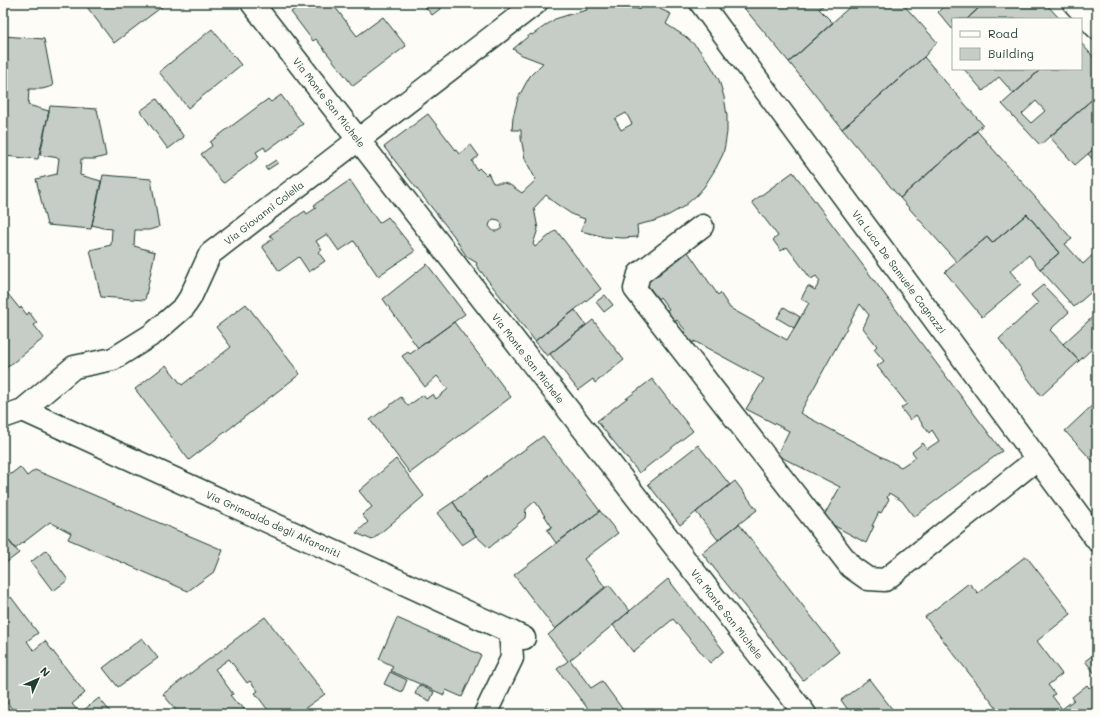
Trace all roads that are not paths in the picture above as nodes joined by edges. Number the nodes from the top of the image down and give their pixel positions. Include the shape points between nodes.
1 (252, 3) edge
2 (536, 3) edge
3 (702, 3) edge
4 (1074, 3) edge
5 (1097, 28) edge
6 (358, 139) junction
7 (702, 226) dead end
8 (13, 413) edge
9 (1037, 459) junction
10 (1094, 531) edge
11 (485, 714) edge
12 (805, 714) edge

1 - 6 street, Via Monte San Michele
2 - 6 street, Via Giovanni Colella
3 - 9 street, Via Luca De Samuele Cagnazzi
4 - 5 street
6 - 8 street, Via Giovanni Colella via 210,254 184,307 153,334 113,359 74,367
6 - 12 street, Via Monte San Michele
7 - 9 street via 639,274 635,289 856,571 868,579 885,580
8 - 11 street, Via Grimoaldo degli Alfaraniti via 517,635 512,658
9 - 10 street, Via Luca De Samuele Cagnazzi

